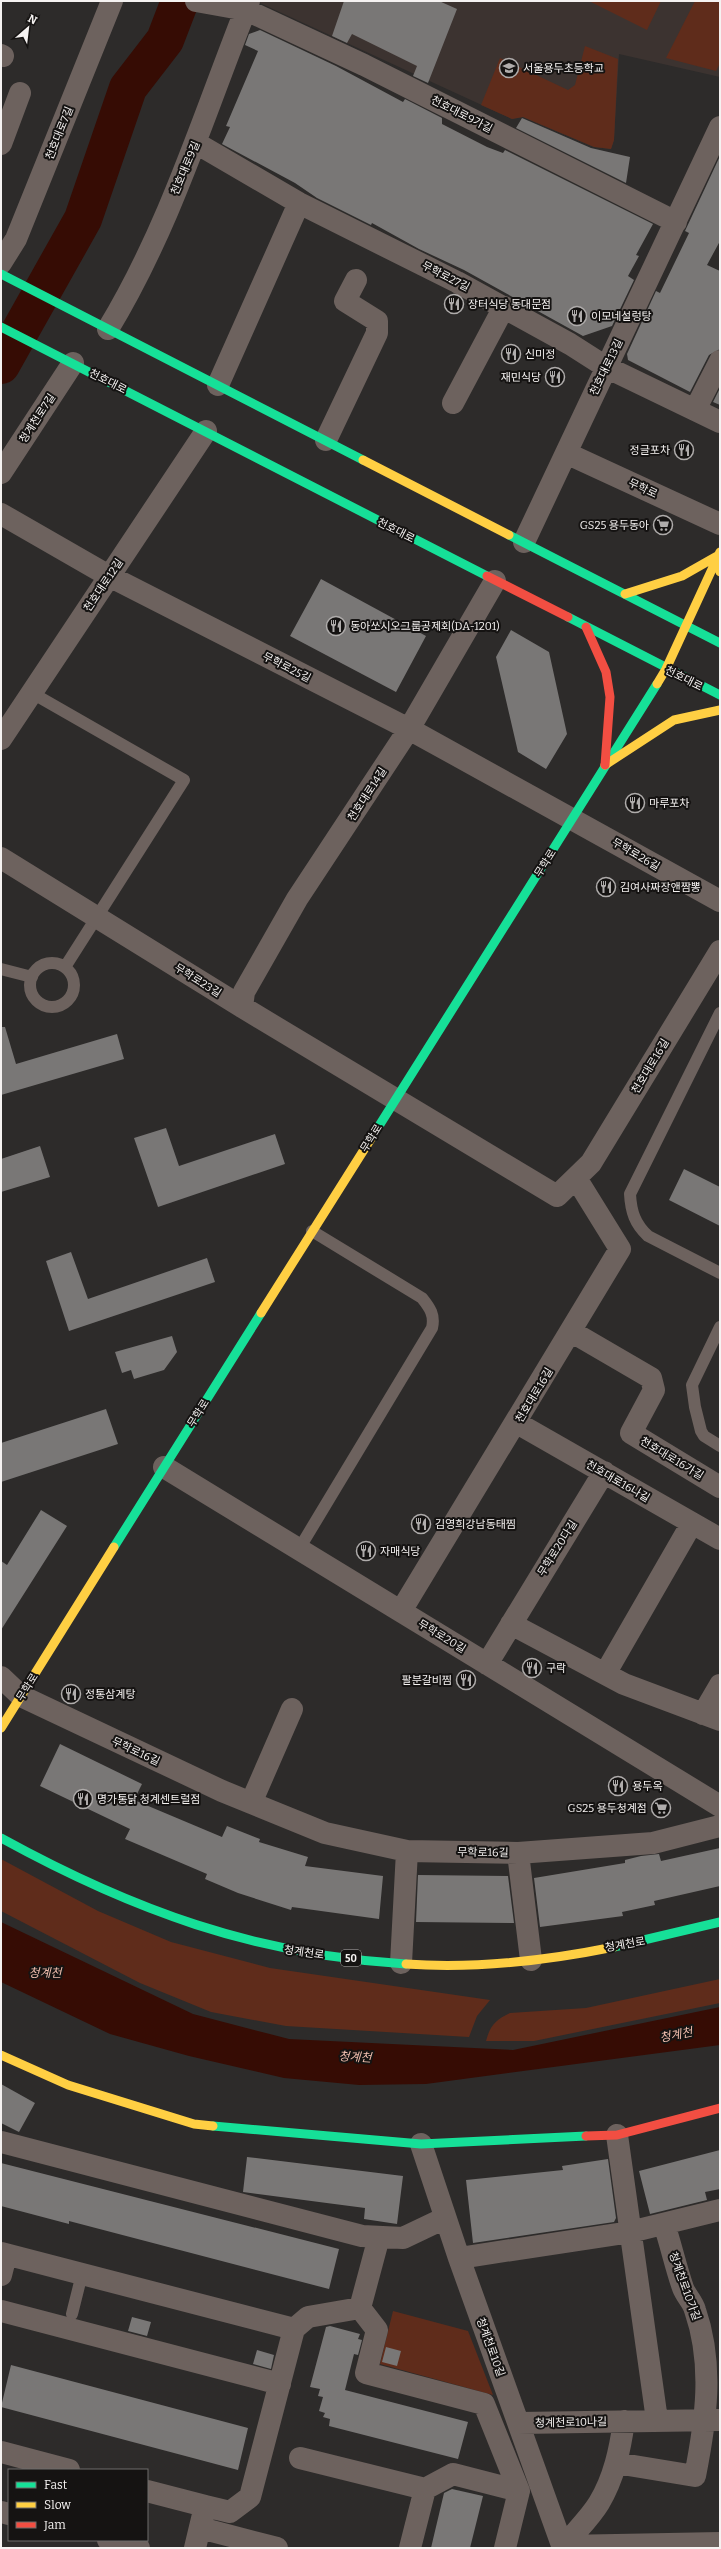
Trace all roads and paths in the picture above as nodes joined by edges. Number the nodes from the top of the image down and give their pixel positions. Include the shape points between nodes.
1 (112, 1) edge
2 (196, 1) edge
3 (242, 6) edge
4 (20, 93) dead end
5 (720, 127) edge
6 (196, 143) junction
7 (1, 144) edge
8 (714, 157) edge
9 (298, 203) junction
10 (676, 222) junction
11 (1, 263) edge
12 (1, 274) edge
13 (356, 280) dead end
14 (504, 308) junction
15 (1, 326) edge
16 (108, 329) junction
17 (720, 361) edge
18 (73, 363) junction
19 (606, 367) junction
20 (218, 385) junction
21 (453, 403) dead end
22 (696, 410) junction
23 (720, 422) edge
24 (206, 432) junction
25 (326, 440) junction
26 (566, 453) junction
27 (1, 473) edge
28 (1, 514) edge
29 (720, 524) edge
30 (524, 542) junction
31 (719, 554) edge
32 (720, 572) edge
33 (109, 576) junction
34 (495, 581) junction
35 (625, 594) junction
36 (685, 625) junction
37 (586, 628) junction
38 (720, 643) edge
39 (666, 668) junction
40 (32, 693) junction
41 (720, 695) edge
42 (720, 710) edge
43 (409, 729) junction
44 (1, 739) edge
45 (617, 747) dead end
46 (605, 765) junction
47 (573, 818) junction
48 (1, 858) edge
49 (720, 901) edge
50 (97, 918) junction
51 (720, 951) edge
52 (65, 967) junction
53 (1, 969) edge
54 (32, 977) junction
55 (242, 1007) junction
56 (720, 1013) edge
57 (396, 1098) junction
58 (576, 1178) junction
59 (312, 1231) junction
60 (720, 1273) edge
61 (720, 1327) edge
62 (572, 1332) junction
63 (517, 1423) junction
64 (720, 1446) edge
65 (164, 1467) junction
66 (604, 1472) junction
67 (720, 1487) edge
68 (692, 1523) junction
69 (720, 1539) edge
70 (299, 1549) junction
71 (401, 1611) junction
72 (511, 1624) junction
73 (487, 1664) junction
74 (606, 1674) junction
75 (1, 1677) edge
76 (720, 1685) edge
77 (21, 1696) junction
78 (292, 1709) dead end
79 (712, 1717) edge
80 (1, 1728) edge
81 (251, 1803) junction
82 (720, 1806) edge
83 (720, 1826) edge
84 (1, 1838) edge
85 (407, 1851) junction
86 (518, 1853) junction
87 (720, 1922) edge
88 (531, 1960) junction
89 (401, 1963) junction
90 (1, 2055) edge
91 (720, 2108) edge
92 (617, 2135) junction
93 (1, 2142) edge
94 (421, 2144) junction
95 (720, 2210) edge
96 (446, 2218) junction
97 (664, 2224) junction
98 (630, 2232) junction
99 (379, 2237) junction
100 (4, 2254) edge
101 (458, 2258) junction
102 (82, 2274) junction
103 (1, 2275) edge
104 (360, 2308) junction
105 (1, 2311) edge
106 (72, 2314) dead end
107 (294, 2329) junction
108 (280, 2384) junction
109 (657, 2420) junction
110 (713, 2420) edge
111 (624, 2421) junction
112 (519, 2423) junction
113 (1, 2452) edge
114 (300, 2458) dead end
115 (616, 2463) junction
116 (65, 2469) edge
117 (425, 2490) junction
118 (148, 2491) edge
119 (519, 2491) junction
120 (205, 2506) junction
121 (198, 2538) edge
122 (112, 2541) edge
123 (720, 2543) edge
124 (564, 2547) edge
125 (139, 2548) edge
126 (277, 2548) edge
127 (410, 2548) edge
128 (505, 2548) edge

1 - 11 street, 천호대로7길 via 16,239
2 - 3 street, 천호대로9가길
3 - 6 street, 천호대로9길
3 - 10 street, 천호대로9가길
4 - 7 street
5 - 8 street, 천호대로13길
6 - 9 street, 무학로27길
6 - 16 street, 천호대로9길 via 131,292
8 - 10 street, 천호대로13길
9 - 14 street, 무학로27길
9 - 20 street
10 - 19 street, 천호대로13길
12 - 16 main road
13 - 25 street via 345,301 377,321 377,334
14 - 19 street, 무학로27길
14 - 21 street
15 - 18 main road, 천호대로
16 - 20 main road
17 - 22 street
18 - 24 main road, 천호대로
18 - 27 street, 청계천로7길
19 - 22 street, 무학로27길
19 - 26 street, 천호대로13길
20 - 25 main road
22 - 23 street, 무학로27길
24 - 33 street, 천호대로12길
24 - 34 main road, 천호대로
25 - 30 main road
26 - 29 street, 무학로
26 - 30 street, 천호대로13길
28 - 33 street, 무학로25길
30 - 35 main road
31 - 32 main road
31 - 35 main road via 682,576
31 - 36 main road, 무학로
33 - 40 street, 천호대로12길
33 - 43 street, 무학로25길
34 - 37 main road, 천호대로
34 - 43 street, 천호대로14길
35 - 36 main road
36 - 38 main road
36 - 39 main road, 무학로
37 - 39 main road, 천호대로
37 - 46 main road via 606,672 610,697
39 - 41 main road, 천호대로
39 - 45 main road, 무학로
39 - 46 main road, 무학로
40 - 44 street, 천호대로12길
40 - 50 lane via 184,780
42 - 46 main road via 674,720
43 - 47 street, 무학로25길
43 - 55 street, 천호대로14길 via 297,899 244,992
46 - 47 main road, 무학로
47 - 49 street, 무학로26길
47 - 57 main road, 무학로
48 - 50 street, 무학로23길
50 - 52 lane
50 - 55 street, 무학로23길
51 - 58 street, 천호대로16길 via 591,1163
52 - 54 lane via 49,963 42,966
52 - 54 lane via 73,977 74,990 71,997 61,1006 47,1007 35,999 31,992
53 - 54 lane
55 - 57 street, 무학로23길
56 - 60 lane via 630,1194 631,1213 640,1229 648,1236
57 - 58 street, 천호대로16길 via 557,1196
57 - 59 main road, 무학로
58 - 62 street, 천호대로16길 via 620,1249
59 - 65 main road, 무학로
59 - 70 lane via 422,1298 433,1313 434,1320 432,1328
61 - 64 lane via 694,1378 692,1393 701,1431 704,1436
62 - 63 street, 천호대로16길
62 - 67 street, 천호대로16가길 via 651,1378 654,1390 631,1433
63 - 66 street, 천호대로16나길
63 - 71 street, 천호대로16길
65 - 70 street, 무학로20길
65 - 77 main road, 무학로
66 - 68 street, 천호대로16나길
66 - 72 street, 무학로20다길
68 - 69 street, 천호대로16나길
68 - 74 street
70 - 71 street, 무학로20길
71 - 73 street, 무학로20길
72 - 73 street, 무학로20다길
72 - 74 street
73 - 82 street, 무학로20길
74 - 79 street via 624,1684
75 - 77 street, 무학로16길
76 - 79 street
77 - 80 main road, 무학로
77 - 81 street, 무학로16길
78 - 81 street
81 - 85 street, 무학로16길 via 324,1833
83 - 86 street, 무학로16길 via 653,1843
84 - 89 main road, 청계천로 / 50 via 94,1887 190,1925 268,1946
85 - 86 street, 무학로16길
85 - 89 street
86 - 88 street
87 - 88 main road, 청계천로 / 50 via 641,1941
88 - 89 main road, 청계천로 / 50 via 466,1966
90 - 94 main road via 68,2085 194,2124
91 - 92 main road
92 - 94 main road
92 - 98 street
93 - 99 street via 362,2236
94 - 96 street, 청계천로10길
95 - 97 street
96 - 99 street via 403,2238
96 - 101 street, 청계천로10길
97 - 98 street
97 - 110 street, 청계천로10가길 via 684,2289 695,2308 702,2336
98 - 101 street
98 - 109 street
99 - 104 street
100 - 102 street
100 - 103 street
101 - 112 street, 청계천로10길
102 - 106 lane
102 - 107 street
104 - 107 street via 308,2317
104 - 119 street via 377,2330 366,2373 484,2404
105 - 108 street
107 - 108 street
108 - 120 street via 250,2498 230,2512
109 - 110 street, 청계천로10나길
109 - 111 street, 청계천로10나길
110 - 115 street via 695,2476
111 - 112 street, 청계천로10나길
111 - 115 street, 청계천로10나길
112 - 124 street, 청계천로10길
113 - 116 street
114 - 117 street
115 - 124 street, 청계천로10나길 via 599,2504
117 - 119 street via 453,2474
117 - 127 street
118 - 120 street
119 - 128 street
120 - 121 street
121 - 126 street
122 - 125 street
123 - 124 street

